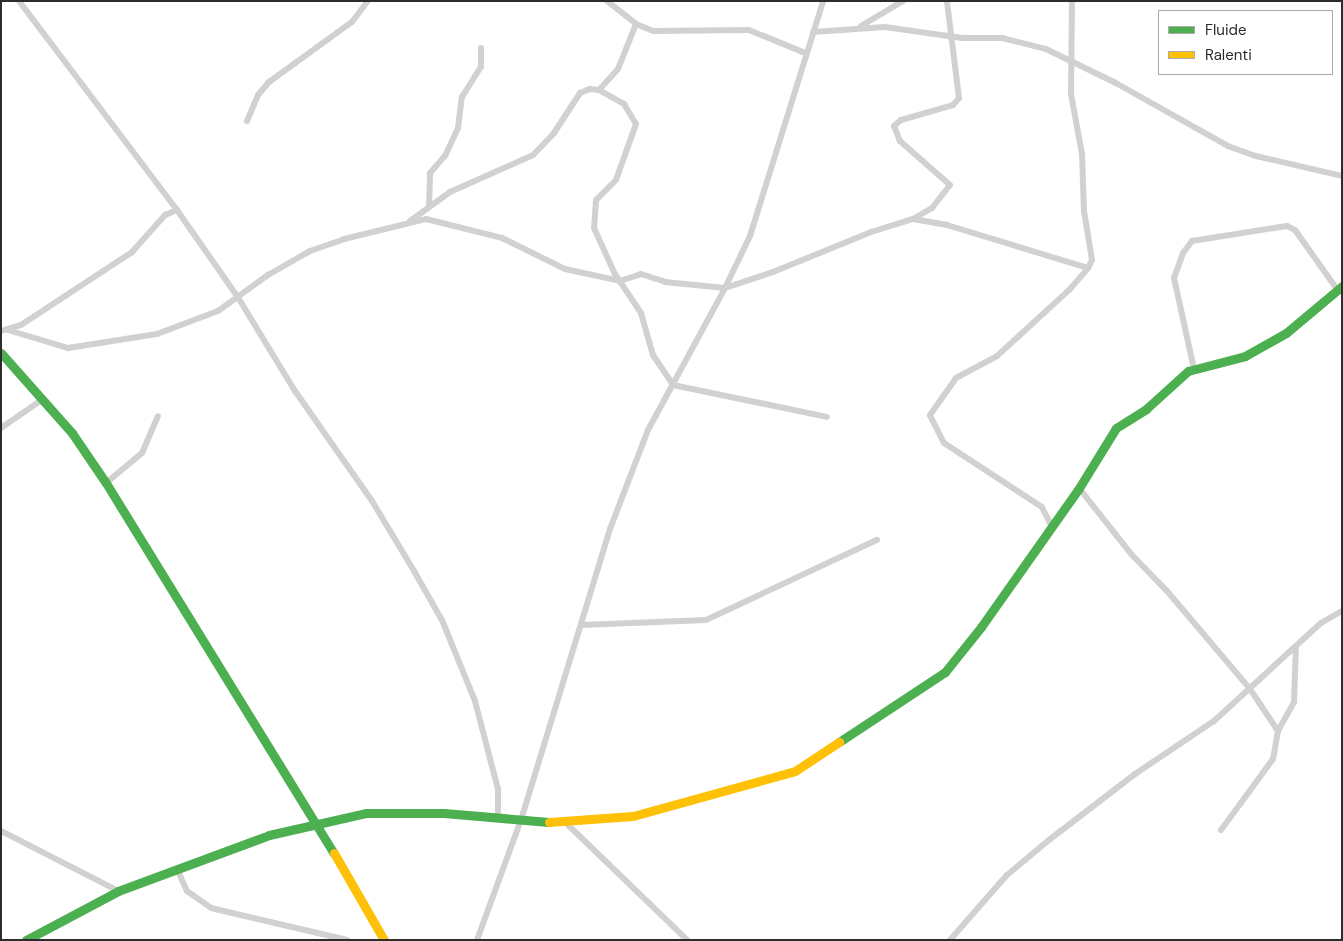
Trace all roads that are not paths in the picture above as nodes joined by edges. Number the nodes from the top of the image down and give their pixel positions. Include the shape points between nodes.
1 (19, 1) edge
2 (368, 1) edge
3 (607, 1) edge
4 (823, 1) edge
5 (903, 1) edge
6 (947, 1) edge
7 (1072, 1) edge
8 (636, 24) junction
9 (860, 27) junction
10 (813, 32) junction
11 (953, 36) junction
12 (481, 48) dead end
13 (805, 53) junction
14 (1069, 60) junction
15 (599, 90) junction
16 (247, 121) dead end
17 (1342, 176) edge
18 (428, 206) junction
19 (177, 210) junction
20 (913, 219) junction
21 (409, 222) junction
22 (1088, 268) junction
23 (620, 281) junction
24 (1339, 287) edge
25 (725, 288) junction
26 (239, 299) junction
27 (5, 331) edge
28 (1, 353) edge
29 (1194, 369) junction
30 (673, 385) junction
31 (43, 399) junction
32 (158, 416) dead end
33 (827, 417) dead end
34 (1, 428) edge
35 (106, 483) junction
36 (1079, 488) junction
37 (1052, 527) junction
38 (877, 540) dead end
39 (1342, 611) edge
40 (581, 625) junction
41 (1296, 646) junction
42 (1250, 689) junction
43 (1278, 732) junction
44 (498, 818) junction
45 (521, 820) junction
46 (566, 822) junction
47 (317, 824) junction
48 (1221, 830) dead end
49 (1, 831) edge
50 (178, 871) junction
51 (118, 891) junction
52 (26, 940) edge
53 (347, 940) edge
54 (384, 940) edge
55 (477, 940) edge
56 (687, 940) edge
57 (950, 940) edge

1 - 19 street
2 - 16 street via 352,22 269,82 258,95
3 - 8 street
4 - 10 street
5 - 9 street
6 - 11 street
7 - 14 street
8 - 13 street via 653,31 749,30
8 - 15 street via 618,69
9 - 10 street
9 - 11 street via 886,27
10 - 13 street
11 - 14 street via 1002,38 1046,49
11 - 20 street via 960,91 957,102 901,120 894,126 900,141 950,185 932,208
12 - 18 street via 481,67 462,97 458,128 445,156 430,172
13 - 25 street via 771,176 750,236
14 - 17 street via 1228,146 1256,156
14 - 22 street via 1092,260
15 - 18 street via 590,89 580,94 554,133 533,155
15 - 23 street via 624,104 636,120 616,180 598,197 593,214 598,239
18 - 21 street
19 - 26 street
19 - 27 street via 160,219 132,252
20 - 22 street via 948,225
20 - 25 street via 870,232
21 - 23 street via 434,219 502,238 565,268
21 - 26 street via 310,251 268,275
22 - 37 street via 1070,289 997,356 956,378 930,414 944,443 1042,507
23 - 25 street via 641,274 665,282
23 - 30 street via 641,314 654,355
24 - 29 street via 1286,333 1246,356
24 - 29 street via 1295,230 1287,226 1192,241 1180,258 1174,278
25 - 30 street
26 - 27 street via 213,314 157,334 73,347
26 - 44 street via 295,391 372,501 442,620 475,701 498,789
28 - 31 street
29 - 36 street via 1173,382 1146,409 1116,428
30 - 33 street
30 - 40 street via 640,448 610,529
31 - 34 street
31 - 35 street via 72,433
32 - 35 street via 142,453
35 - 47 street via 190,624
36 - 37 street
36 - 42 street via 1132,555
37 - 46 street via 982,627 945,672 796,771 633,816
38 - 40 street via 706,620
39 - 41 street via 1322,623
40 - 45 street
41 - 42 street
41 - 43 street via 1294,702
42 - 43 street
42 - 57 street via 1214,721 1135,774 1007,875
43 - 48 street via 1273,759
44 - 45 street
44 - 47 street via 444,813 366,813
45 - 46 street
45 - 55 street
46 - 56 street
47 - 50 street via 269,835
47 - 54 street
49 - 51 street
50 - 51 street
50 - 53 street via 187,891 212,908
51 - 52 street

